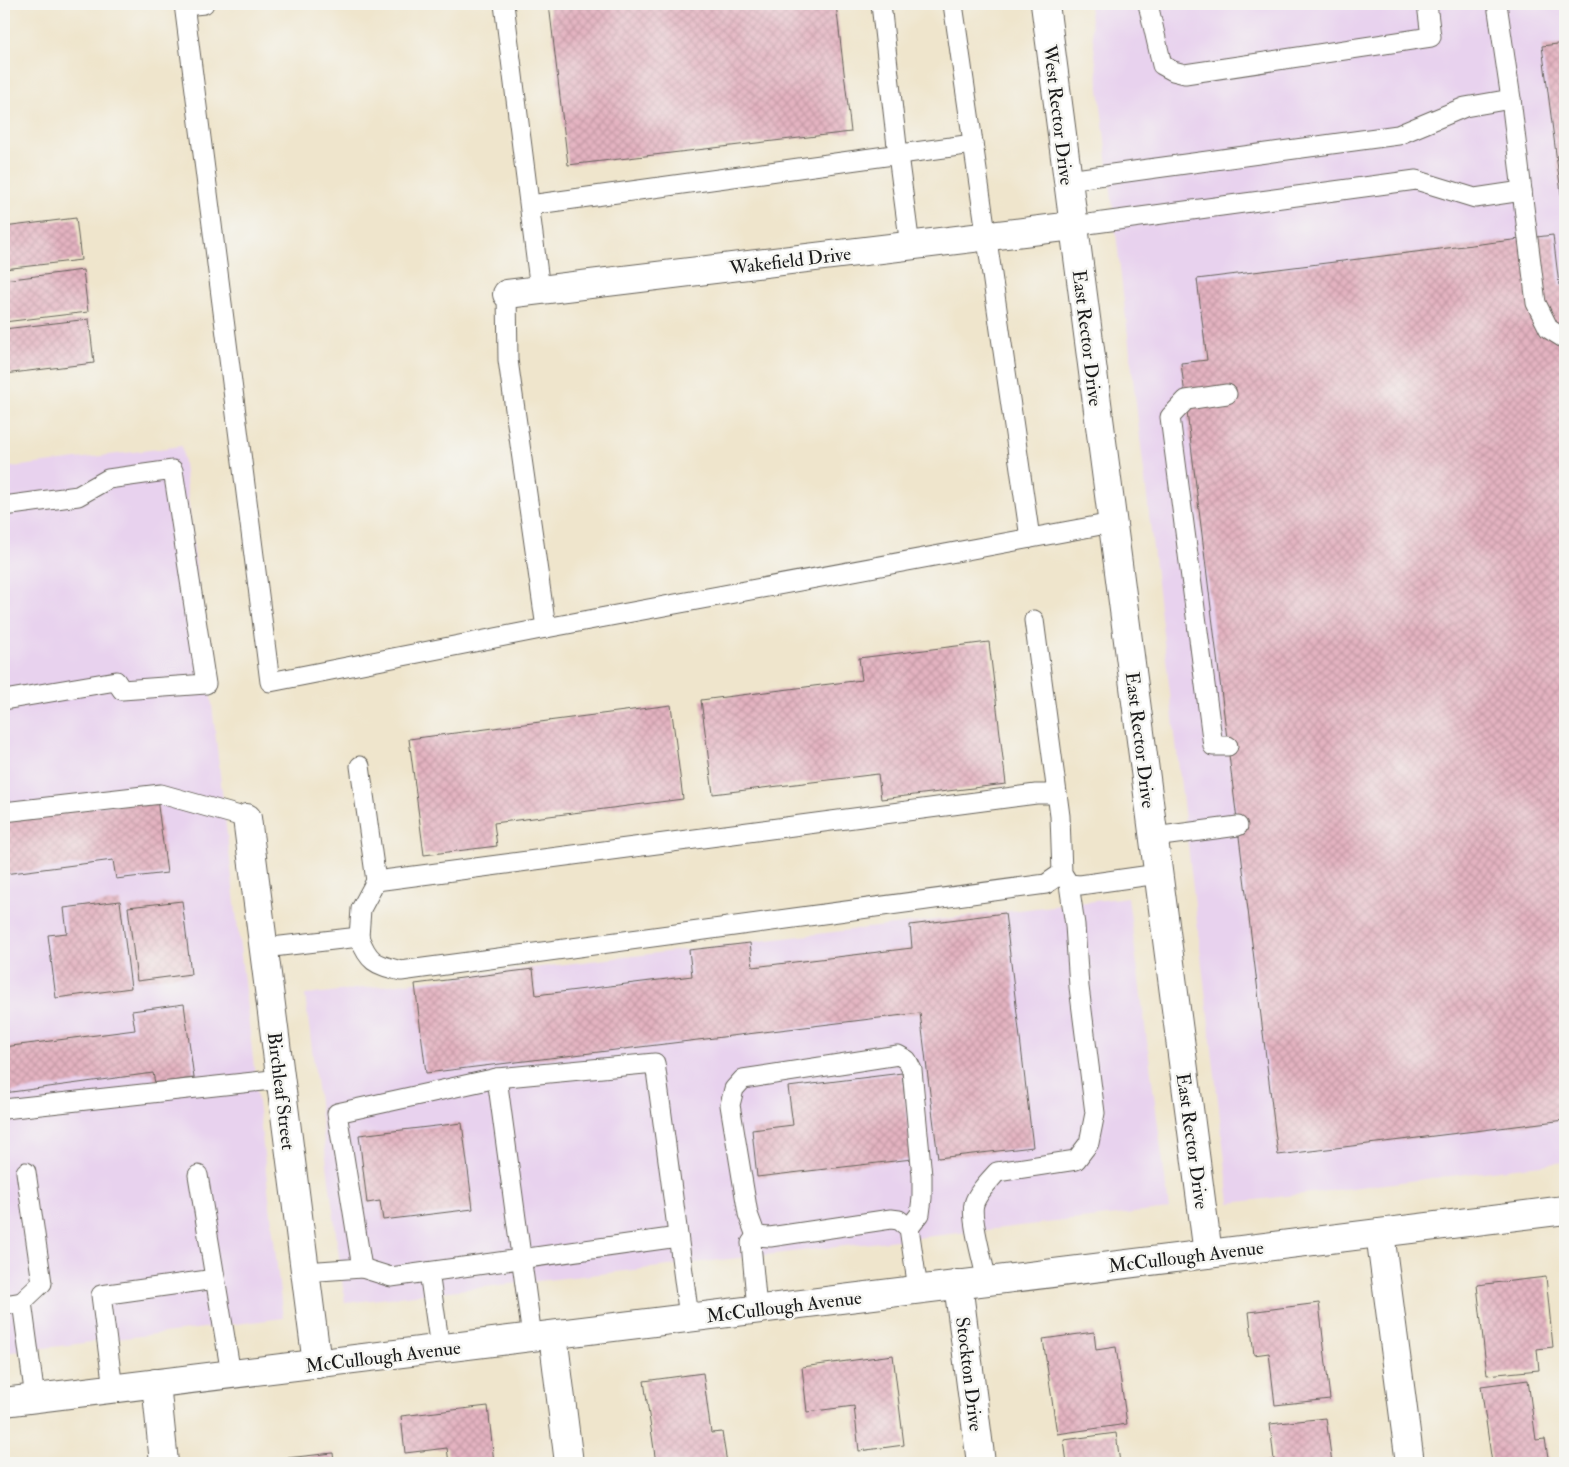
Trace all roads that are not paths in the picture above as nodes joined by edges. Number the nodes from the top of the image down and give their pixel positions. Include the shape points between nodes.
1 (204, 4) edge
2 (504, 4) edge
3 (881, 4) edge
4 (953, 4) edge
5 (1045, 4) edge
6 (1148, 4) edge
7 (1427, 4) edge
8 (1497, 4) edge
9 (185, 5) edge
10 (1511, 99) junction
11 (973, 144) junction
12 (898, 155) junction
13 (1068, 180) junction
14 (1522, 191) junction
15 (530, 205) junction
16 (1073, 226) junction
17 (987, 237) junction
18 (910, 246) junction
19 (540, 290) junction
20 (507, 294) joint
21 (1565, 338) edge
22 (1226, 394) dead end
23 (4, 506) edge
24 (1112, 523) junction
25 (1030, 538) junction
26 (1034, 620) dead end
27 (546, 628) junction
28 (4, 700) edge
29 (1228, 746) dead end
30 (360, 766) dead end
31 (1057, 794) junction
32 (4, 812) edge
33 (248, 818) joint
34 (1238, 826) dead end
35 (1154, 837) junction
36 (1158, 874) junction
37 (1066, 879) junction
38 (376, 881) junction
39 (358, 937) junction
40 (264, 948) junction
41 (497, 1078) junction
42 (280, 1079) junction
43 (4, 1108) edge
44 (26, 1172) dead end
45 (198, 1175) dead end
46 (1565, 1210) edge
47 (909, 1228) junction
48 (1380, 1233) junction
49 (756, 1236) junction
50 (678, 1237) junction
51 (1208, 1254) junction
52 (521, 1259) junction
53 (362, 1268) junction
54 (305, 1272) junction
55 (430, 1272) junction
56 (215, 1279) junction
57 (987, 1281) junction
58 (958, 1284) junction
59 (918, 1289) junction
60 (22, 1302) junction
61 (4, 1305) edge
62 (756, 1309) junction
63 (689, 1318) junction
64 (543, 1336) junction
65 (440, 1348) junction
66 (317, 1364) junction
67 (231, 1374) junction
68 (156, 1383) junction
69 (113, 1389) junction
70 (35, 1398) junction
71 (4, 1402) edge
72 (164, 1463) edge
73 (569, 1463) edge
74 (981, 1463) edge
75 (1410, 1463) edge

1 - 9 lane
2 - 15 lane
3 - 12 lane
4 - 11 lane
5 - 13 street, West Rector Drive
6 - 7 lane via 1162,65 1185,74 1431,37
8 - 10 lane
9 - 27 lane via 270,682
10 - 13 lane via 1465,107 1398,135
10 - 14 lane
11 - 12 lane
11 - 17 lane
12 - 15 lane
12 - 18 lane
13 - 16 street, West Rector Drive
14 - 16 lane via 1475,198 1416,180
14 - 21 lane via 1536,303 1549,329
15 - 19 lane
16 - 17 street, Wakefield Drive
16 - 24 street, East Rector Drive
17 - 18 street, Wakefield Drive
17 - 25 lane
18 - 19 street, Wakefield Drive
19 - 20 street, Wakefield Drive
20 - 27 lane via 508,360
22 - 29 lane via 1186,400 1170,417 1213,746
23 - 28 lane via 78,496 108,479 173,470 206,684 122,690 116,681
24 - 25 lane
24 - 35 street, East Rector Drive
25 - 27 lane
26 - 31 lane
30 - 38 lane
31 - 37 lane
31 - 38 lane
32 - 33 lane via 161,794
33 - 40 street, Birchleaf Street
34 - 35 lane
35 - 36 street, East Rector Drive
36 - 37 lane via 1080,885
36 - 51 street, East Rector Drive
37 - 39 lane via 401,971 377,964 364,951
37 - 57 lane via 1075,925 1095,1113 1089,1142 1076,1160 996,1172 986,1184 974,1205 975,1226
38 - 39 lane via 361,909
39 - 40 lane
40 - 42 street, Birchleaf Street
41 - 50 lane via 656,1063
41 - 52 lane
41 - 53 lane via 336,1113
42 - 43 lane
42 - 54 street, Birchleaf Street
44 - 60 lane via 42,1283
45 - 56 lane
46 - 48 street, McCullough Avenue
47 - 49 lane via 899,1220 891,1219
47 - 49 lane via 920,1214 922,1176 912,1070 907,1060 898,1055 743,1079 734,1089 730,1105 748,1214
47 - 59 lane
48 - 51 street, McCullough Avenue
48 - 75 street
49 - 62 lane via 751,1243
50 - 52 lane
50 - 63 lane
51 - 57 street, McCullough Avenue
52 - 55 lane
52 - 64 lane
53 - 54 lane
53 - 55 lane via 391,1277
54 - 66 street, Birchleaf Street
55 - 65 lane
56 - 67 lane
56 - 69 lane via 101,1295
57 - 58 street, McCullough Avenue
58 - 59 street, McCullough Avenue
58 - 74 street, Stockton Drive
59 - 62 street, McCullough Avenue
60 - 61 lane
60 - 70 lane
62 - 63 street, McCullough Avenue
63 - 64 street, McCullough Avenue
64 - 65 street, McCullough Avenue
64 - 73 street
65 - 66 street, McCullough Avenue
66 - 67 street, McCullough Avenue
67 - 68 street, McCullough Avenue
68 - 69 street, McCullough Avenue
68 - 72 street
69 - 70 street, McCullough Avenue
70 - 71 street, McCullough Avenue

